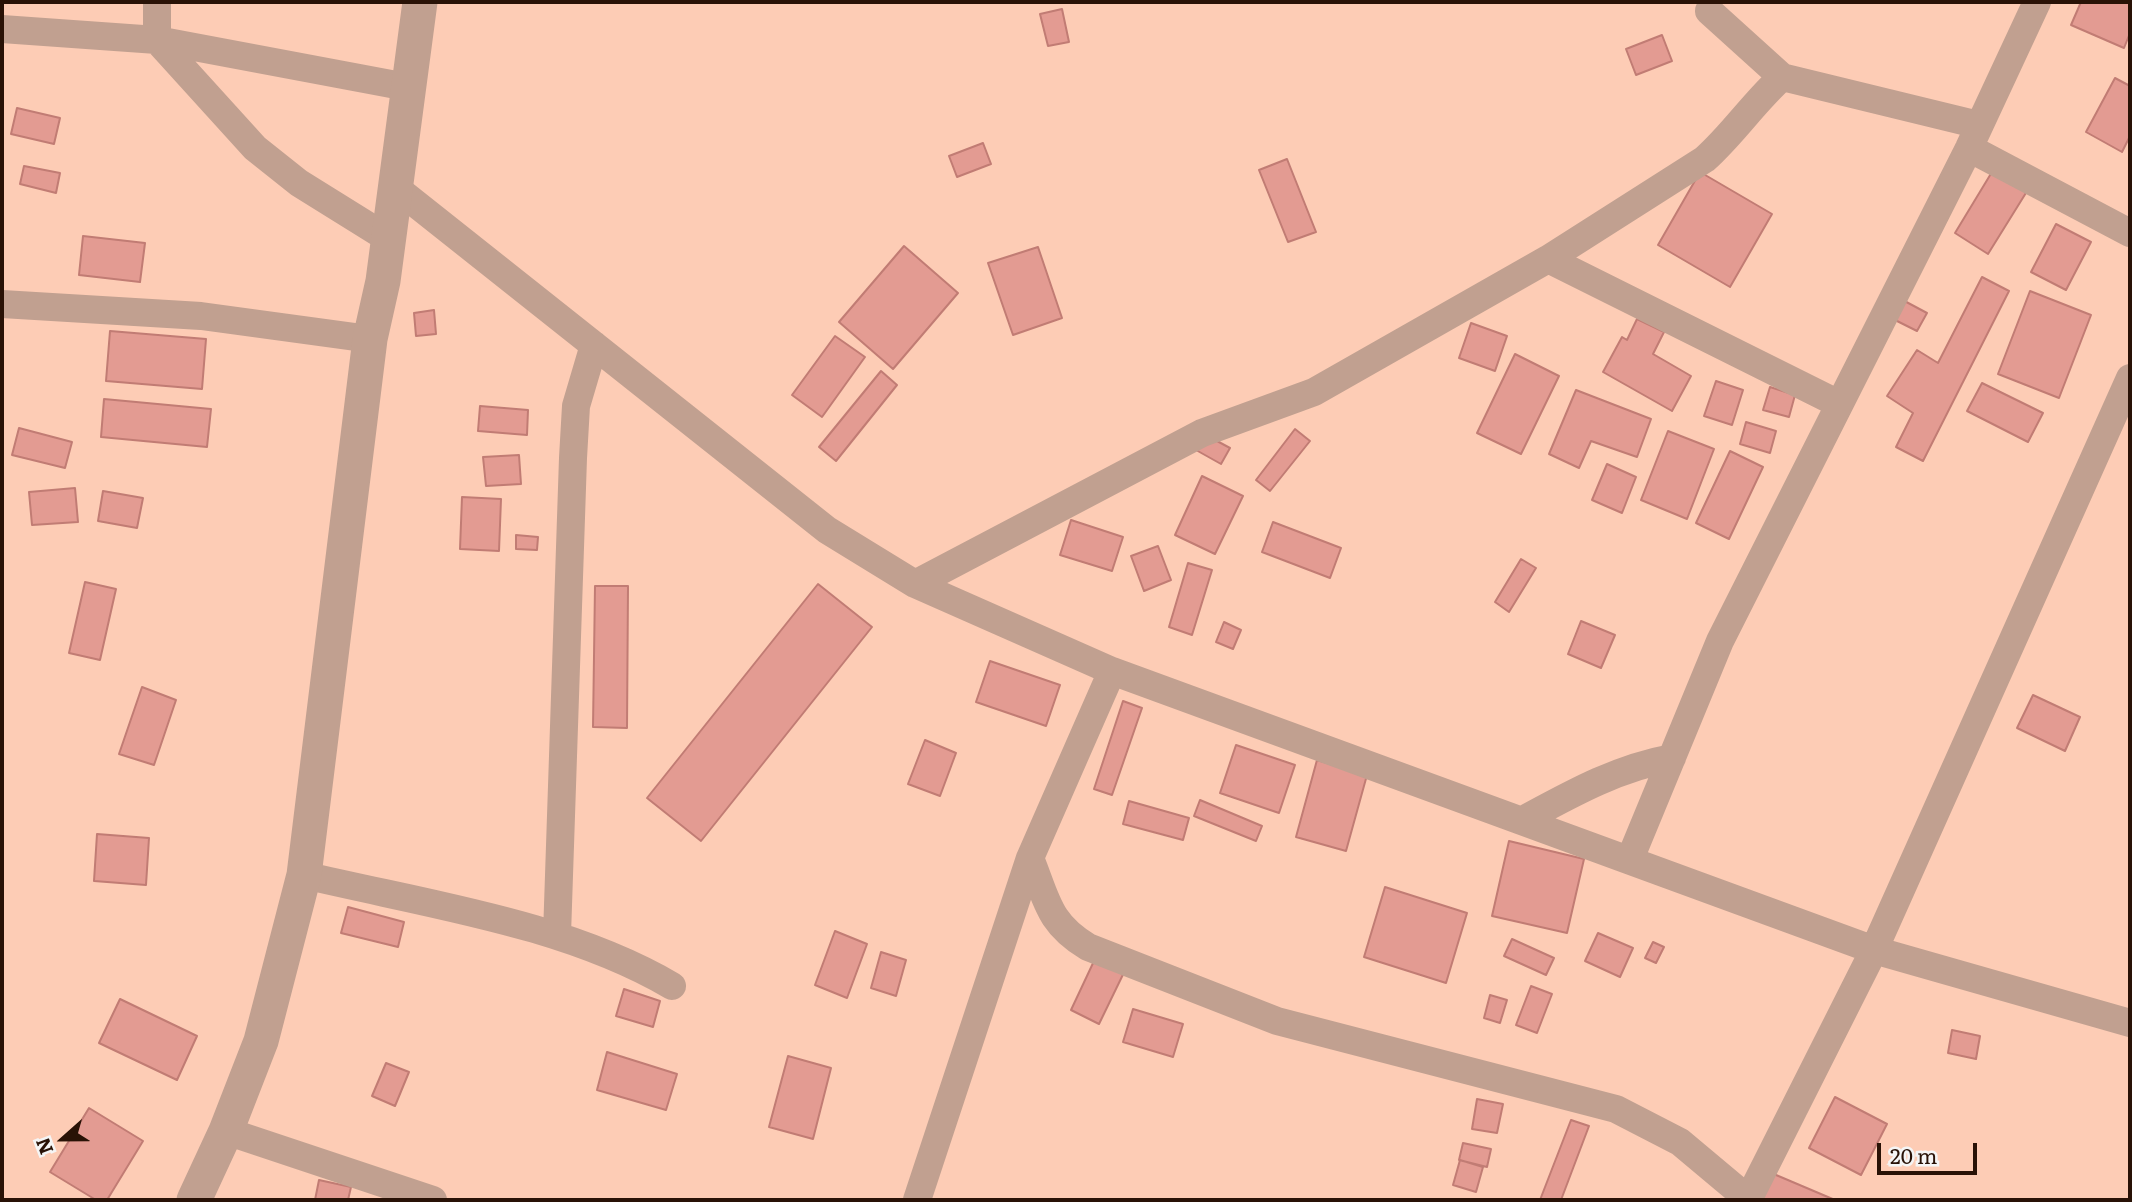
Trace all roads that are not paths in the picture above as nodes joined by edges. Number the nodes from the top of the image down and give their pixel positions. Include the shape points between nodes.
1 (157, 2) edge
2 (420, 2) edge
3 (2037, 2) edge
4 (1709, 11) dead end
5 (2, 29) edge
6 (157, 40) junction
7 (1782, 77) junction
8 (407, 86) junction
9 (1974, 137) junction
10 (396, 188) junction
11 (2130, 233) edge
12 (389, 239) junction
13 (1548, 260) junction
14 (2, 304) edge
15 (370, 338) junction
16 (594, 345) junction
17 (2130, 378) edge
18 (1839, 404) junction
19 (915, 584) junction
20 (1112, 671) junction
21 (1671, 758) junction
22 (1522, 820) junction
23 (1030, 858) junction
24 (1630, 859) junction
25 (304, 875) junction
26 (557, 935) junction
27 (1874, 950) junction
28 (672, 986) dead end
29 (2130, 1023) edge
30 (226, 1131) junction
31 (194, 1200) edge
32 (433, 1200) edge
33 (917, 1200) edge
34 (1748, 1200) edge

1 - 6 street
2 - 8 street
3 - 9 street
4 - 7 street
5 - 6 street
6 - 8 street
6 - 12 street via 255,148 299,183
7 - 9 street
7 - 13 street via 1704,159
8 - 10 street
9 - 11 street
9 - 18 street
10 - 12 street
10 - 16 street
12 - 15 street
13 - 18 street
13 - 19 street via 1314,392 1202,433
14 - 15 street via 201,316
15 - 25 street
16 - 19 street via 827,530
16 - 26 street via 576,406
17 - 27 street
18 - 21 street via 1720,641
19 - 20 street
20 - 22 street
20 - 23 street
21 - 22 street via 1634,765 1593,782
21 - 24 street
22 - 24 street
23 - 33 street
23 - 34 street via 1054,919 1065,933 1088,947 1277,1020 1616,1109 1680,1142
24 - 27 street
25 - 26 street
25 - 30 street via 261,1041
26 - 28 street via 634,964
27 - 29 street
27 - 34 street
30 - 31 street
30 - 32 street

